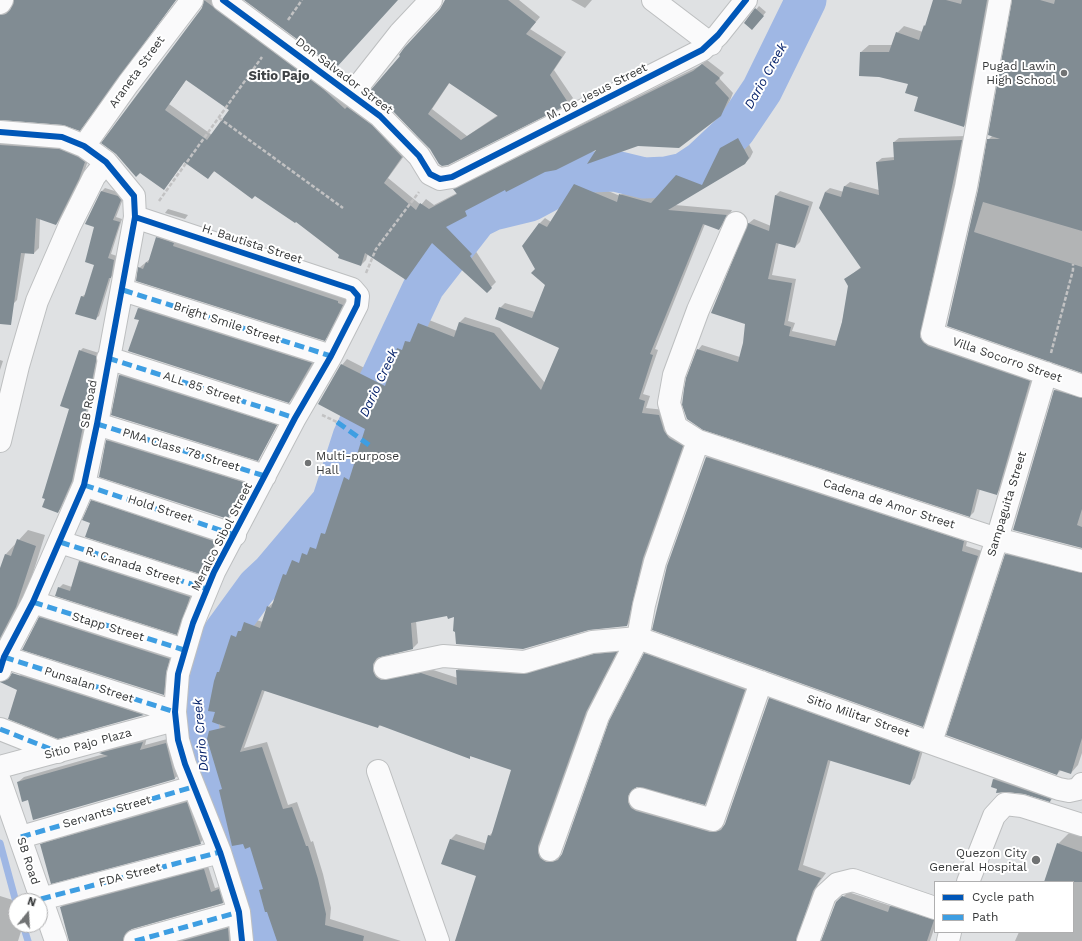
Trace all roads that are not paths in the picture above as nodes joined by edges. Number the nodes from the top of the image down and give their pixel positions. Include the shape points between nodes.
1 (2, 0) edge
2 (192, 0) edge
3 (224, 0) edge
4 (431, 0) edge
5 (653, 0) edge
6 (746, 0) edge
7 (1000, 0) edge
8 (0, 2) edge
9 (711, 44) junction
10 (352, 94) junction
11 (0, 132) edge
12 (84, 146) junction
13 (106, 162) junction
14 (437, 178) joint
15 (140, 219) junction
16 (736, 223) dead end
17 (122, 290) junction
18 (358, 296) joint
19 (331, 356) junction
20 (108, 358) junction
21 (1046, 373) junction
22 (1082, 386) edge
23 (295, 418) junction
24 (98, 424) junction
25 (0, 441) edge
26 (698, 441) junction
27 (265, 476) junction
28 (84, 485) junction
29 (235, 535) junction
30 (997, 539) junction
31 (60, 542) junction
32 (1082, 561) edge
33 (207, 589) junction
34 (33, 602) junction
35 (638, 638) junction
36 (184, 650) junction
37 (2, 664) edge
38 (385, 668) dead end
39 (761, 682) junction
40 (175, 716) junction
41 (0, 729) edge
42 (930, 742) junction
43 (58, 752) junction
44 (0, 767) edge
45 (378, 771) dead end
46 (0, 781) edge
47 (193, 786) junction
48 (1080, 787) edge
49 (640, 799) dead end
50 (1082, 825) edge
51 (21, 837) junction
52 (550, 850) dead end
53 (220, 852) junction
54 (968, 881) edge
55 (39, 893) edge
56 (48, 897) edge
57 (934, 908) edge
58 (238, 912) junction
59 (48, 919) edge
60 (56, 941) edge
61 (134, 941) edge
62 (242, 941) edge
63 (438, 941) edge
64 (808, 941) edge

1 - 8 street
2 - 12 street, Araneta Street
3 - 10 street, Don Salvador Street
4 - 10 street via 400,33
5 - 9 street
6 - 9 street, M. De Jesus Street
7 - 21 street, Villa Socorro Street via 966,187 932,334
9 - 14 street, M. De Jesus Street via 452,177
10 - 14 street, Don Salvador Street via 402,137
11 - 12 street, SB Road via 62,137
12 - 13 street, SB Road
13 - 15 street, SB Road via 134,196
13 - 25 street via 94,177 70,225 37,301
15 - 17 street, SB Road
15 - 18 street, H. Bautista Street via 352,289
16 - 26 street, Cadena de Amor Street via 698,310 674,374 669,403 673,419 676,427
17 - 19 street, Bright Smile Street
17 - 20 street, SB Road
18 - 19 street, Meralco Sibol Street via 357,305
19 - 23 street, Meralco Sibol Street
20 - 23 street, ALL 85 Street
20 - 24 street, SB Road
21 - 22 street, Villa Socorro Street
21 - 30 street, Sampaguita Street
23 - 27 street, Meralco Sibol Street
24 - 27 street, PMA Class '78 Street
24 - 28 street, SB Road
26 - 30 street, Cadena de Amor Street
26 - 35 street via 655,562
27 - 29 street, Meralco Sibol Street
28 - 29 street, Hold Street
28 - 31 street, SB Road
29 - 33 street, Meralco Sibol Street
30 - 32 street, Cadena de Amor Street
30 - 42 street, Sampaguita Street
31 - 33 street, R. Canada Street
31 - 34 street, SB Road
33 - 36 street, Meralco Sibol Street
34 - 36 street, Stapp Street
34 - 37 street, SB Road
35 - 38 street via 592,642 524,662 442,656
35 - 39 street, Sitio Militar Street
35 - 52 street via 598,716
36 - 40 street, Meralco Sibol Street via 178,674
37 - 40 street, Punsalan Street
39 - 42 street, Sitio Militar Street
39 - 49 street via 713,820
40 - 43 street, Sitio Pajo Plaza
40 - 47 street, Meralco Sibol Street via 185,764
41 - 43 street
42 - 48 street, Sitio Militar Street via 1059,789 1069,791
43 - 44 street, Sitio Pajo Plaza
45 - 63 street
46 - 51 street, SB Road
47 - 51 street, Servants Street
47 - 53 street, Meralco Sibol Street
50 - 54 street via 1022,806 1005,804 994,816
51 - 55 street, SB Road
53 - 56 street, FDA Street
53 - 58 street, Meralco Sibol Street
57 - 64 street via 853,880 837,884 825,895
58 - 61 street
58 - 62 street, Meralco Sibol Street
59 - 60 street, SB Road

